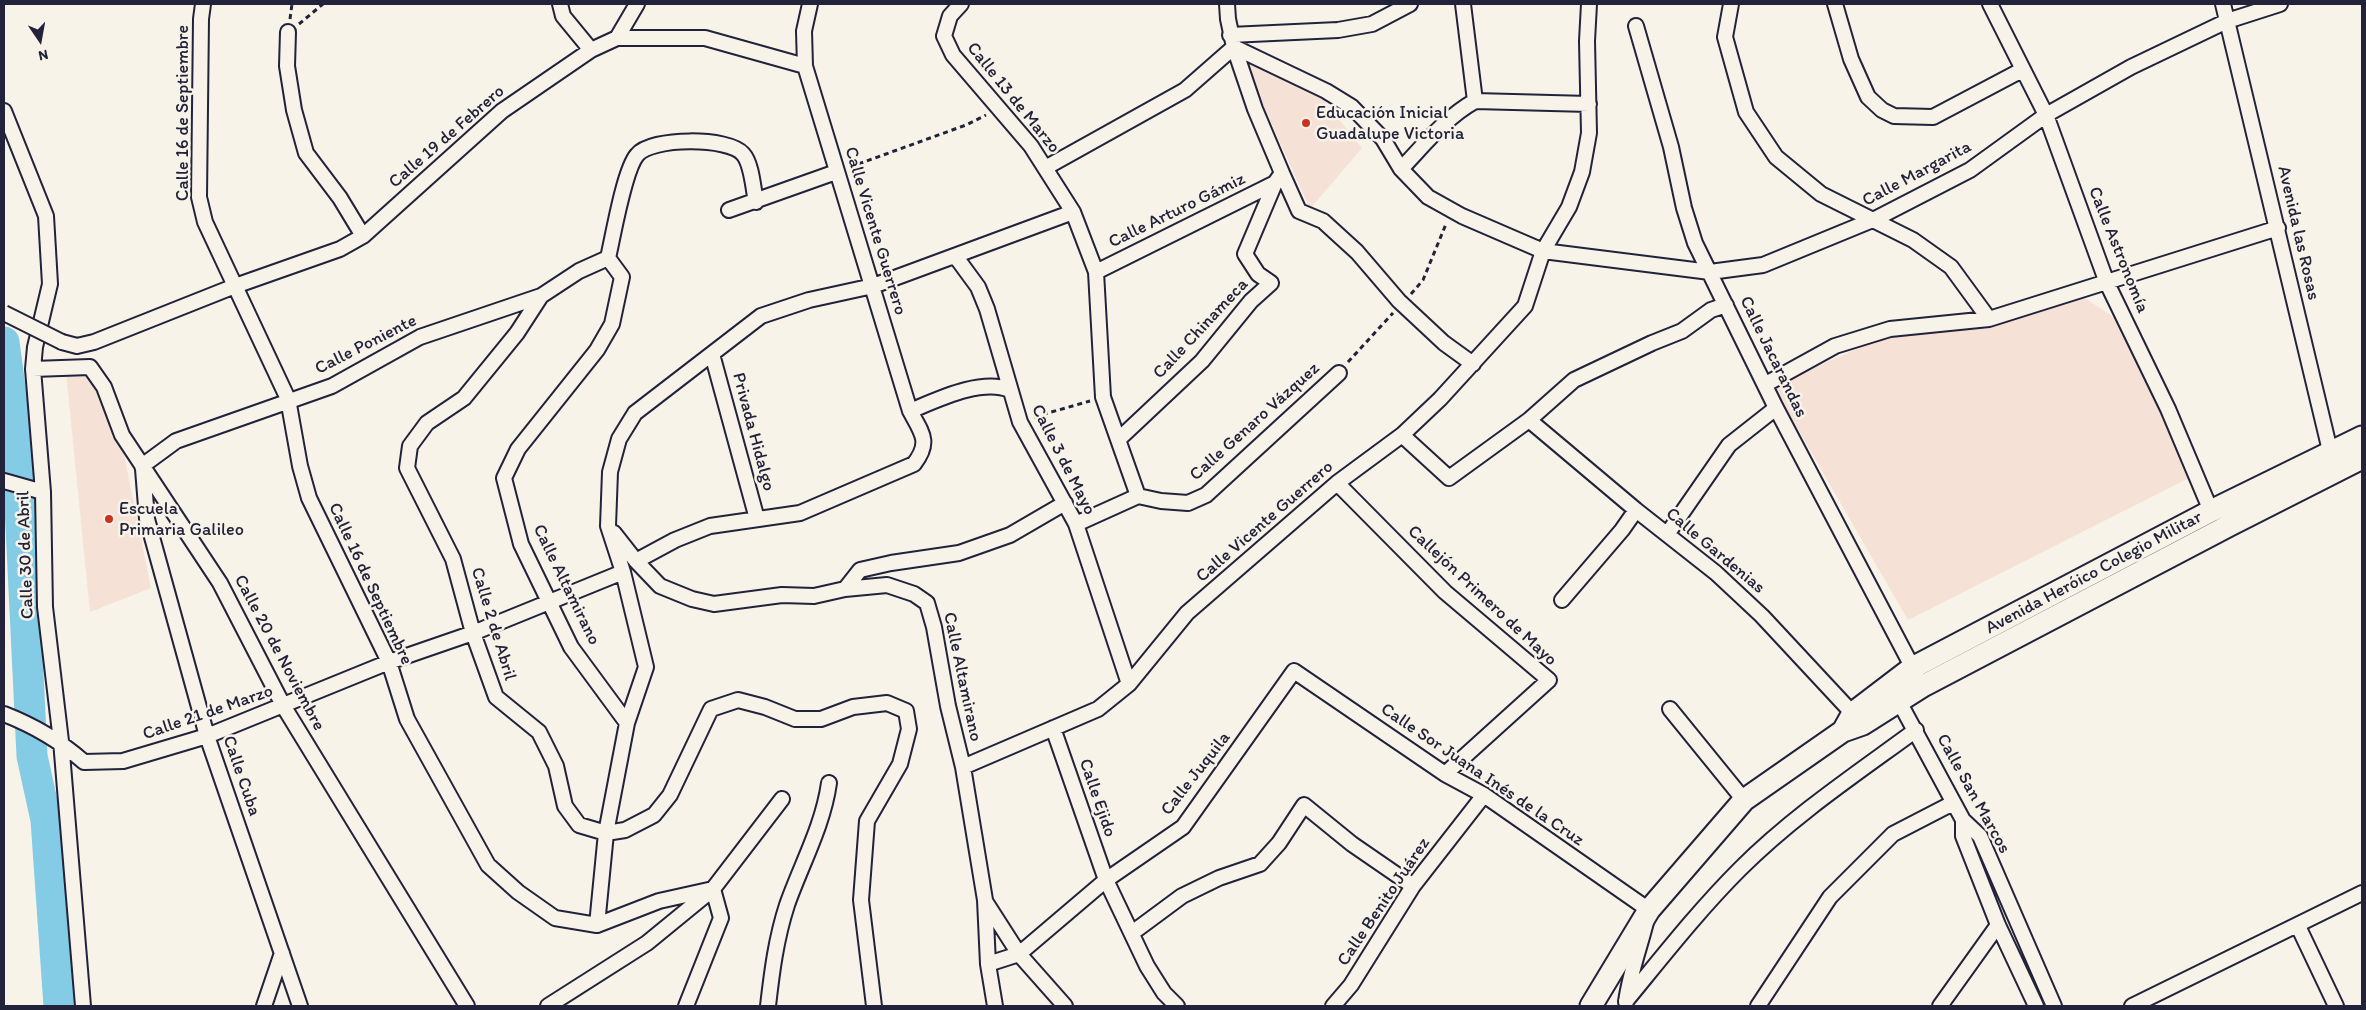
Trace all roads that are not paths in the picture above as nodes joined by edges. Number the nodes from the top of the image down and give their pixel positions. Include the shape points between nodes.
1 (203, 4) edge
2 (560, 4) edge
3 (637, 4) edge
4 (810, 4) edge
5 (960, 4) edge
6 (1227, 4) edge
7 (1410, 4) edge
8 (1463, 4) edge
9 (1589, 4) edge
10 (1731, 4) edge
11 (1835, 4) edge
12 (1990, 4) edge
13 (2223, 4) edge
14 (2280, 4) edge
15 (2227, 21) junction
16 (1636, 26) dead end
17 (288, 32) road end
18 (617, 38) junction
19 (1232, 41) junction
20 (591, 50) junction
21 (805, 66) junction
22 (2022, 70) junction
23 (1475, 101) junction
24 (1589, 104) junction
25 (4, 111) edge
26 (2046, 115) junction
27 (1045, 168) junction
28 (1401, 169) junction
29 (836, 172) junction
30 (1279, 178) junction
31 (756, 202) junction
32 (729, 210) dead end
33 (1074, 212) junction
34 (1875, 219) junction
35 (2278, 228) junction
36 (364, 236) junction
37 (1543, 251) junction
38 (956, 257) junction
39 (608, 258) junction
40 (1096, 272) junction
41 (1710, 272) junction
42 (2107, 283) junction
43 (235, 286) junction
44 (874, 286) junction
45 (541, 296) junction
46 (1726, 305) junction
47 (4, 313) edge
48 (1989, 319) junction
49 (712, 354) junction
50 (1473, 364) junction
51 (33, 368) junction
52 (1339, 373) dead end
53 (1766, 384) junction
54 (1010, 390) junction
55 (288, 399) junction
56 (1776, 408) junction
57 (910, 411) junction
58 (1529, 420) junction
59 (1402, 435) junction
60 (2362, 437) edge
61 (1119, 439) junction
62 (2362, 458) edge
63 (2334, 462) junction
64 (142, 466) junction
65 (4, 481) edge
66 (1337, 483) junction
67 (44, 492) junction
68 (1138, 496) junction
69 (1065, 503) junction
70 (1636, 510) junction
71 (2211, 511) junction
72 (757, 519) junction
73 (1076, 524) junction
74 (608, 526) junction
75 (1668, 533) junction
76 (636, 561) junction
77 (623, 572) junction
78 (845, 589) junction
79 (1562, 600) dead end
80 (550, 603) junction
81 (473, 633) junction
82 (389, 662) junction
83 (1294, 671) joint
84 (1918, 677) junction
85 (1129, 684) junction
86 (1894, 693) junction
87 (284, 707) junction
88 (1670, 709) dead end
89 (4, 714) edge
90 (627, 723) junction
91 (1853, 723) junction
92 (1053, 728) junction
93 (1916, 730) junction
94 (207, 736) junction
95 (61, 741) junction
96 (963, 767) junction
97 (1445, 774) junction
98 (830, 783) dead end
99 (1484, 795) junction
100 (782, 799) dead end
101 (1744, 800) junction
102 (1953, 803) junction
103 (1963, 820) junction
104 (606, 833) junction
105 (1106, 880) junction
106 (1414, 886) junction
107 (713, 889) junction
108 (2362, 892) edge
109 (985, 900) junction
110 (1648, 910) junction
111 (597, 925) junction
112 (1998, 925) junction
113 (2298, 926) junction
114 (1132, 933) junction
115 (282, 953) junction
116 (1019, 954) junction
117 (988, 964) junction
118 (1625, 1004) edge
119 (83, 1006) edge
120 (264, 1006) edge
121 (300, 1006) edge
122 (467, 1006) edge
123 (548, 1006) edge
124 (686, 1006) edge
125 (768, 1006) edge
126 (874, 1006) edge
127 (995, 1006) edge
128 (1065, 1006) edge
129 (1177, 1006) edge
130 (1334, 1006) edge
131 (1591, 1006) edge
132 (1758, 1006) edge
133 (1940, 1006) edge
134 (2036, 1006) edge
135 (2054, 1006) edge
136 (2132, 1006) edge
137 (2336, 1006) edge

1 - 43 street, Calle 16 de Septiembre via 199,197 205,222
2 - 20 street via 564,16
3 - 18 street
4 - 21 street, Calle Vicente Guerrero via 804,31
5 - 27 street, Calle 13 de Marzo via 950,16 944,36 953,55 1031,146
6 - 19 street
7 - 19 street via 1372,24
8 - 23 street
9 - 24 street, Calle Vicente Guerrero
10 - 34 street via 1725,37 1746,112 1776,157 1821,194
11 - 22 street via 1851,60 1868,97 1894,116 1933,117
12 - 22 street, Calle Astronomía
13 - 15 street, Avenida las Rosas
14 - 15 street, Calle Margarita
15 - 26 street, Calle Margarita via 2131,67
15 - 35 street, Avenida las Rosas
16 - 41 street, Calle Jacarandas via 1671,147 1684,208
17 - 36 street via 287,66 294,110 306,153
18 - 20 street, Calle 19 de Febrero
18 - 21 street, Calle 19 de Febrero via 705,38
19 - 27 street via 1185,90
19 - 28 street, Calle Margarita via 1352,107 1383,139
19 - 30 street
20 - 36 street, Calle 19 de Febrero via 502,111
21 - 29 street, Calle Vicente Guerrero
22 - 26 street, Calle Astronomía
23 - 24 street
23 - 28 street via 1435,133
24 - 37 street, Calle Vicente Guerrero via 1589,133 1582,172 1569,207
25 - 51 street, Calle 30 de Abril via 46,216 50,284
26 - 34 street, Calle Margarita via 1970,170
26 - 42 street, Calle Astronomía
27 - 33 street, Calle 13 de Marzo
28 - 37 street, Calle Margarita via 1428,197
29 - 31 street
29 - 44 street, Calle Vicente Guerrero
30 - 40 street, Calle Arturo Gámiz
30 - 50 street via 1299,211 1324,221 1357,252 1399,301 1444,343
30 - 61 street, Calle Chinameca via 1245,254 1258,274 1271,283 1251,301 1202,360
31 - 32 street
31 - 39 street via 744,155 737,149 686,141 655,144 637,154 626,181
33 - 38 street
33 - 40 street, Calle 13 de Marzo
34 - 41 street, Calle Margarita via 1763,265
34 - 48 street via 1913,240 1951,267
35 - 42 street
35 - 63 street, Avenida las Rosas
36 - 43 street, Calle 19 de Febrero via 340,249
37 - 41 street, Calle Margarita
37 - 50 street, Calle Vicente Guerrero via 1525,306
38 - 44 street
38 - 54 street, Calle 3 de Mayo via 978,287
39 - 45 street, Calle Poniente via 579,271
39 - 80 street, Calle Altamirano via 622,277 612,324 597,350 518,449 504,478 521,544
40 - 61 street, Calle 13 de Marzo via 1103,397
41 - 46 street, Calle Jacarandas
42 - 48 street
42 - 71 street, Calle Astronomía via 2168,409
43 - 47 street, Calle 19 de Febrero, bridge via 77,346 62,342
43 - 55 street, Calle 16 de Septiembre
44 - 49 street via 809,300 762,316
44 - 57 street, Calle Vicente Guerrero
45 - 55 street, Calle Poniente via 420,337 332,386
45 - 81 street, Calle 2 de Abril via 517,333 464,398 427,423 410,446 407,468 453,559
46 - 53 street, Calle Jacarandas
46 - 58 street via 1712,310 1682,331 1574,380
48 - 53 street via 1890,329 1835,346
49 - 72 street, Privada Hidalgo
49 - 74 street via 636,412 619,439 610,472
50 - 59 street, Calle Vicente Guerrero
51 - 64 street, Calle 20 de Noviembre via 90,366 104,387 122,435
51 - 67 street, Calle 30 de Abril
52 - 68 street, Calle Genaro Vázquez via 1206,495 1188,503
53 - 56 street, Calle Jacarandas
54 - 57 street via 999,386 959,392
54 - 69 street, Calle 3 de Mayo via 1020,422
55 - 64 street, Calle Poniente via 176,441
55 - 82 street, Calle 16 de Septiembre via 309,498
56 - 75 street via 1729,445
56 - 84 street, Calle Jacarandas
57 - 72 street, Calle Vicente Guerrero via 924,437 923,452 914,464 800,514
58 - 59 street via 1449,478
58 - 70 street, Calle Gardenias
59 - 66 street, Calle Vicente Guerrero
60 - 63 main road, Avenida Heróico Colegio Militar
61 - 68 street, Calle 13 de Marzo
62 - 63 main road, Avenida Heróico Colegio Militar
63 - 71 main road, Avenida Heróico Colegio Militar
63 - 84 main road, Avenida Heróico Colegio Militar via 2230,525
64 - 87 street, Calle 20 de Noviembre via 220,583
64 - 94 street, Calle Cuba via 147,519
65 - 67 street
66 - 85 street, Calle Vicente Guerrero via 1187,613
66 - 97 street, Callejón Primero de Mayo via 1445,592 1549,680
67 - 95 street, Calle 30 de Abril via 45,607
68 - 73 street
69 - 73 street, Calle 3 de Mayo
69 - 78 street via 1010,535 959,553 891,562 860,570
70 - 75 street, Calle Gardenias
70 - 79 street
71 - 84 main road, Avenida Heróico Colegio Militar
72 - 76 street via 710,526
73 - 85 street, Calle 3 de Mayo
74 - 76 street
74 - 77 street
75 - 91 street, Calle Gardenias via 1762,616
76 - 78 street, Calle Altamirano via 660,586 714,604 782,595 814,596
77 - 80 street, Calle 21 de Marzo
77 - 90 street via 646,667
78 - 96 street, Calle Altamirano via 887,585 914,594 927,603
80 - 81 street, Calle 21 de Marzo
80 - 90 street, Calle Altamirano via 571,647
81 - 82 street, Calle 21 de Marzo
81 - 104 street, Calle 2 de Abril via 496,697 539,732 556,766 566,806 579,825
82 - 87 street, Calle 21 de Marzo
82 - 111 street, Calle 16 de Septiembre via 408,719 488,865 518,892 556,918
83 - 97 street, Calle Sor Juana Inés de la Cruz
83 - 105 street, Calle Juquila via 1183,827
84 - 86 main road, Avenida Heróico Colegio Militar
85 - 92 street, Calle Vicente Guerrero via 1098,709
86 - 91 main road, Avenida Heróico Colegio Militar
86 - 93 street, Calle San Marcos
87 - 94 street, Calle 21 de Marzo
87 - 122 street, Calle 20 de Noviembre
88 - 101 street
89 - 95 street, Calle 21 de Marzo
90 - 104 street
91 - 101 main road, Avenida Heróico Colegio Militar
92 - 96 street, Calle Vicente Guerrero
92 - 105 street, Calle Ejido
93 - 102 street, Calle San Marcos
93 - 118 street via 1805,811 1741,868 1691,922
94 - 95 street, Calle 21 de Marzo via 123,761 84,762
94 - 115 street, Calle Cuba
95 - 119 street, Calle 30 de Abril
96 - 109 street, Calle Altamirano
97 - 99 street, Calle Sor Juana Inés de la Cruz
98 - 125 street via 826,807 775,946
99 - 106 street, Calle Benito Juárez
99 - 110 street, Calle Sor Juana Inés de la Cruz
100 - 107 street
101 - 110 main road, Avenida Heróico Colegio Militar
102 - 103 street, Calle San Marcos
102 - 132 street via 1893,834 1830,897
103 - 112 street via 1963,836
103 - 135 street, Calle San Marcos via 1980,836
104 - 111 street
104 - 126 street, Calle 2 de Abril via 625,830 654,815 670,795 711,709 738,700 796,719 821,719 853,707 887,703 906,711 909,729 900,764 867,821 861,900
105 - 114 street, Calle Ejido
105 - 116 street, Calle Juquila
106 - 114 street via 1304,806 1260,864 1219,878 1182,896
106 - 130 street, Calle Benito Juárez
107 - 111 street via 659,901
107 - 123 street via 647,943
107 - 124 street via 721,918
108 - 113 street
109 - 116 street
109 - 117 street, Calle Altamirano
110 - 118 street
110 - 131 main road, Avenida Heróico Colegio Militar
112 - 133 street
112 - 134 street
113 - 136 street
113 - 137 street
114 - 129 street, Calle Ejido via 1147,966 1164,993
115 - 120 street
115 - 121 street, Calle Cuba
116 - 117 street
116 - 128 street
117 - 127 street, Calle Altamirano

